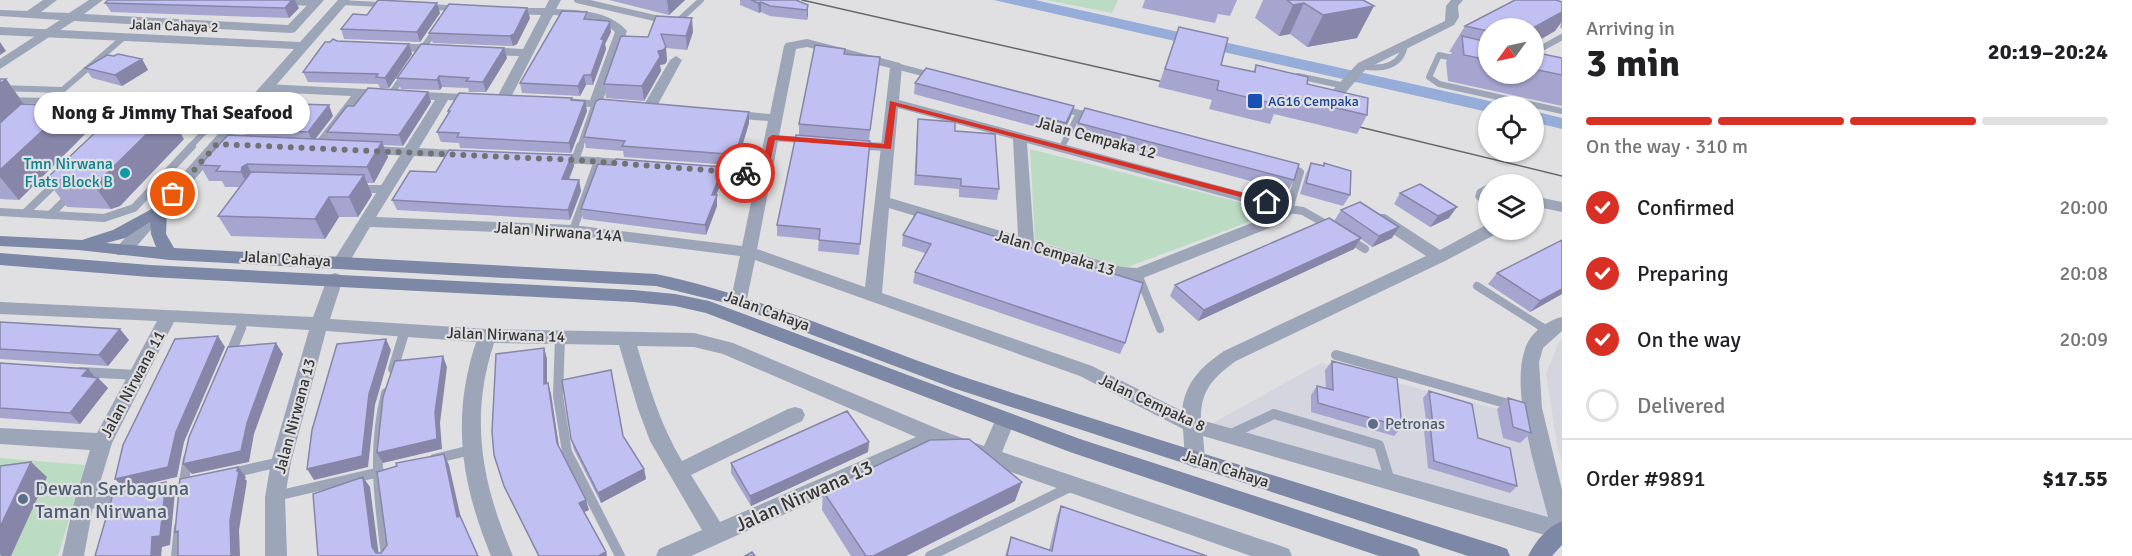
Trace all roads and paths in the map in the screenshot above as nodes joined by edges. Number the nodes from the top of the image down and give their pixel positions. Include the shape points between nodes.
1 (51, 0) edge
2 (97, 0) edge
3 (555, 0) edge
4 (577, 0) edge
5 (701, 0) edge
6 (1457, 0) edge
7 (317, 1) edge
8 (343, 1) edge
9 (282, 2) edge
10 (390, 2) edge
11 (431, 3) edge
12 (0, 13) edge
13 (549, 13) junction
14 (29, 15) junction
15 (70, 18) junction
16 (439, 24) edge
17 (0, 31) edge
18 (44, 35) junction
19 (1562, 37) edge
20 (123, 38) junction
21 (304, 46) junction
22 (376, 46) edge
23 (1544, 47) edge
24 (419, 53) junction
25 (527, 53) junction
26 (676, 60) dead end
27 (1468, 62) edge
28 (0, 65) edge
29 (896, 66) junction
30 (410, 67) edge
31 (1293, 75) edge
32 (942, 78) edge
33 (0, 88) edge
34 (266, 88) junction
35 (1339, 89) joint
36 (62, 90) junction
37 (360, 93) junction
38 (391, 94) junction
39 (444, 96) junction
40 (0, 100) edge
41 (50, 101) junction
42 (549, 101) edge
43 (892, 102) junction
44 (595, 103) junction
45 (1056, 107) edge
46 (1562, 111) edge
47 (1079, 113) junction
48 (718, 114) edge
49 (33, 115) edge
50 (776, 118) junction
51 (1101, 118) edge
52 (69, 124) edge
53 (114, 126) junction
54 (126, 126) edge
55 (161, 128) edge
56 (207, 129) junction
57 (230, 130) junction
58 (106, 134) edge
59 (1020, 136) junction
60 (772, 138) junction
61 (818, 141) edge
62 (853, 144) edge
63 (888, 147) junction
64 (1062, 147) junction
65 (318, 148) edge
66 (364, 150) edge
67 (410, 152) junction
68 (481, 155) edge
69 (540, 158) edge
70 (575, 160) junction
71 (598, 161) junction
72 (1273, 162) edge
73 (645, 165) edge
74 (693, 168) edge
75 (66, 174) edge
76 (764, 174) junction
77 (351, 189) edge
78 (386, 189) junction
79 (75, 190) edge
80 (882, 201) junction
81 (1544, 203) edge
82 (1562, 207) edge
83 (1289, 209) junction
84 (159, 210) junction
85 (0, 212) edge
86 (1370, 212) edge
87 (25, 213) junction
88 (51, 214) junction
89 (366, 222) junction
90 (573, 230) junction
91 (1478, 236) edge
92 (0, 241) edge
93 (1026, 244) junction
94 (78, 245) junction
95 (1365, 249) dead end
96 (123, 251) junction
97 (748, 252) junction
98 (170, 254) junction
99 (1439, 257) junction
100 (0, 259) edge
101 (71, 264) junction
102 (338, 270) junction
103 (150, 271) junction
104 (1138, 274) junction
105 (1477, 286) dead end
106 (873, 296) junction
107 (739, 299) junction
108 (0, 308) edge
109 (169, 316) junction
110 (245, 319) junction
111 (320, 323) junction
112 (1554, 327) edge
113 (405, 330) junction
114 (1160, 330) dead end
115 (487, 336) junction
116 (560, 337) junction
117 (626, 338) junction
118 (1336, 355) dead end
119 (69, 371) edge
120 (222, 371) edge
121 (138, 375) junction
122 (1533, 411) junction
123 (795, 415) dead end
124 (1005, 420) junction
125 (1192, 425) junction
126 (0, 436) edge
127 (1227, 436) junction
128 (936, 437) junction
129 (102, 442) junction
130 (191, 445) edge
131 (471, 450) junction
132 (990, 456) junction
133 (1195, 459) junction
134 (281, 462) junction
135 (418, 463) edge
136 (381, 472) junction
137 (679, 472) junction
138 (216, 477) edge
139 (1390, 482) junction
140 (1072, 486) junction
141 (183, 487) edge
142 (139, 494) edge
143 (275, 497) junction
144 (83, 506) junction
145 (180, 515) edge
146 (1562, 530) edge
147 (716, 535) junction
148 (670, 555) edge
149 (933, 555) edge
150 (73, 556) edge
151 (176, 556) edge
152 (276, 556) edge
153 (386, 556) edge
154 (502, 556) edge
155 (620, 556) edge
156 (1281, 556) edge
157 (1409, 556) edge
158 (1499, 556) edge
159 (1539, 556) edge

1 - 14 street
2 - 15 street
3 - 13 street
4 - 5 lane via 676,23
6 - 35 street via 1452,6 1450,23 1360,68
7 - 9 lane
7 - 15 street via 291,29
8 - 10 street
8 - 21 street
10 - 11 street
11 - 13 street via 448,12
12 - 14 street
13 - 25 street
13 - 44 street via 599,18 621,31
14 - 15 street
15 - 18 street
16 - 24 lane
17 - 18 street, Jalan Cahaya 2
18 - 20 street, Jalan Cahaya 2
18 - 28 street
19 - 23 lane
20 - 21 street, Jalan Cahaya 2
20 - 36 lane
21 - 34 street
22 - 24 street
24 - 25 street
25 - 39 street via 508,99
26 - 44 street via 644,107
27 - 46 lane via 1439,55 1429,77 1440,84
29 - 32 lane
29 - 43 street
29 - 50 street via 807,43 790,46
30 - 38 lane
31 - 35 lane
33 - 36 lane
34 - 37 street
34 - 57 street
36 - 41 lane
37 - 38 street
37 - 65 street
38 - 39 street
39 - 67 street, Jalan Nirwana 13
40 - 41 lane
41 - 49 lane
42 - 44 street
43 - 59 street, Jalan Cempaka 12
43 - 63 street
44 - 70 lane
45 - 47 lane
47 - 51 lane
47 - 64 lane
48 - 50 street
50 - 60 street
52 - 53 lane
53 - 54 lane
53 - 58 lane
55 - 56 lane
56 - 57 lane
56 - 88 lane via 134,208 104,218
57 - 84 street via 223,145
59 - 64 street, Jalan Cempaka 12
59 - 93 street
60 - 61 lane
60 - 76 street
62 - 63 lane
63 - 80 street
64 - 83 street, Jalan Cempaka 12
66 - 67 lane
67 - 68 street
67 - 78 street, Jalan Nirwana 13
69 - 70 street
70 - 71 street
71 - 73 street
71 - 90 lane
72 - 83 lane via 1300,170
74 - 76 street
75 - 87 lane
76 - 97 street
77 - 78 lane
78 - 89 street, Jalan Nirwana 13
79 - 88 lane
80 - 93 street, Jalan Cempaka 13
80 - 106 street
81 - 82 street
83 - 95 lane via 1314,216
83 - 104 street, Jalan Cempaka 13 via 1277,219
84 - 94 main road via 118,234
84 - 96 street
84 - 98 main road via 156,233
85 - 87 lane
86 - 99 street
87 - 88 lane
89 - 90 street, Jalan Nirwana 14A
89 - 102 street, Jalan Nirwana 13
90 - 97 street, Jalan Nirwana 14A
91 - 99 street
92 - 94 main road, Jalan Cahaya
93 - 104 street, Jalan Cempaka 13 via 1122,273
94 - 96 main road, Jalan Cahaya
96 - 98 main road, Jalan Cahaya
96 - 101 main road via 93,262
96 - 103 main road via 127,259
97 - 106 street, Jalan Cempaka 8
97 - 107 street
98 - 102 main road, Jalan Cahaya
99 - 125 street via 1209,369 1191,402
100 - 101 main road, Jalan Cahaya
101 - 103 main road, Jalan Cahaya
102 - 103 main road, Jalan Cahaya
102 - 107 main road, Jalan Cahaya via 656,280
102 - 111 street, Jalan Nirwana 13
102 - 124 main road, Jalan Cahaya via 675,300 710,307
104 - 114 lane
105 - 112 lane
106 - 125 street, Jalan Cempaka 8 via 1086,371
107 - 133 main road, Jalan Cahaya via 957,382
108 - 109 street, Jalan Nirwana 14
109 - 110 street, Jalan Nirwana 14
109 - 121 street, Jalan Nirwana 11
110 - 111 street, Jalan Nirwana 14
110 - 120 lane
111 - 113 street, Jalan Nirwana 14
111 - 134 street, Jalan Nirwana 13
112 - 122 street via 1533,348
113 - 115 street, Jalan Nirwana 14
113 - 136 lane via 382,406
115 - 116 street, Jalan Nirwana 14
115 - 131 street via 475,376
116 - 117 street, Jalan Nirwana 14
116 - 155 lane via 558,396 567,452
117 - 128 street, Jalan Nirwana 14 via 694,340 727,348
117 - 137 street via 647,409
118 - 122 lane
119 - 121 lane
121 - 129 street, Jalan Nirwana 11
122 - 146 street
123 - 137 street
124 - 132 street
124 - 157 main road, Jalan Cahaya
125 - 127 street, Jalan Cempaka 8
125 - 133 street
126 - 129 street
127 - 139 street, Jalan Cempaka 8
127 - 139 lane via 1274,414 1378,445
128 - 132 street, Jalan Nirwana 14
128 - 147 street, Jalan Nirwana 13
129 - 144 street, Jalan Nirwana 11
130 - 141 lane
131 - 135 lane
131 - 154 street
132 - 140 street, Jalan Nirwana 14
133 - 158 main road, Jalan Cahaya
134 - 138 lane
134 - 143 street, Jalan Nirwana 13
136 - 143 lane
136 - 153 lane
137 - 147 street
139 - 146 street, Jalan Cempaka 8
140 - 149 lane
140 - 156 street, Jalan Nirwana 14
142 - 144 lane
143 - 152 street, Jalan Nirwana 13
144 - 150 street, Jalan Nirwana 11
145 - 151 lane
146 - 159 main road
147 - 148 street, Jalan Nirwana 13

